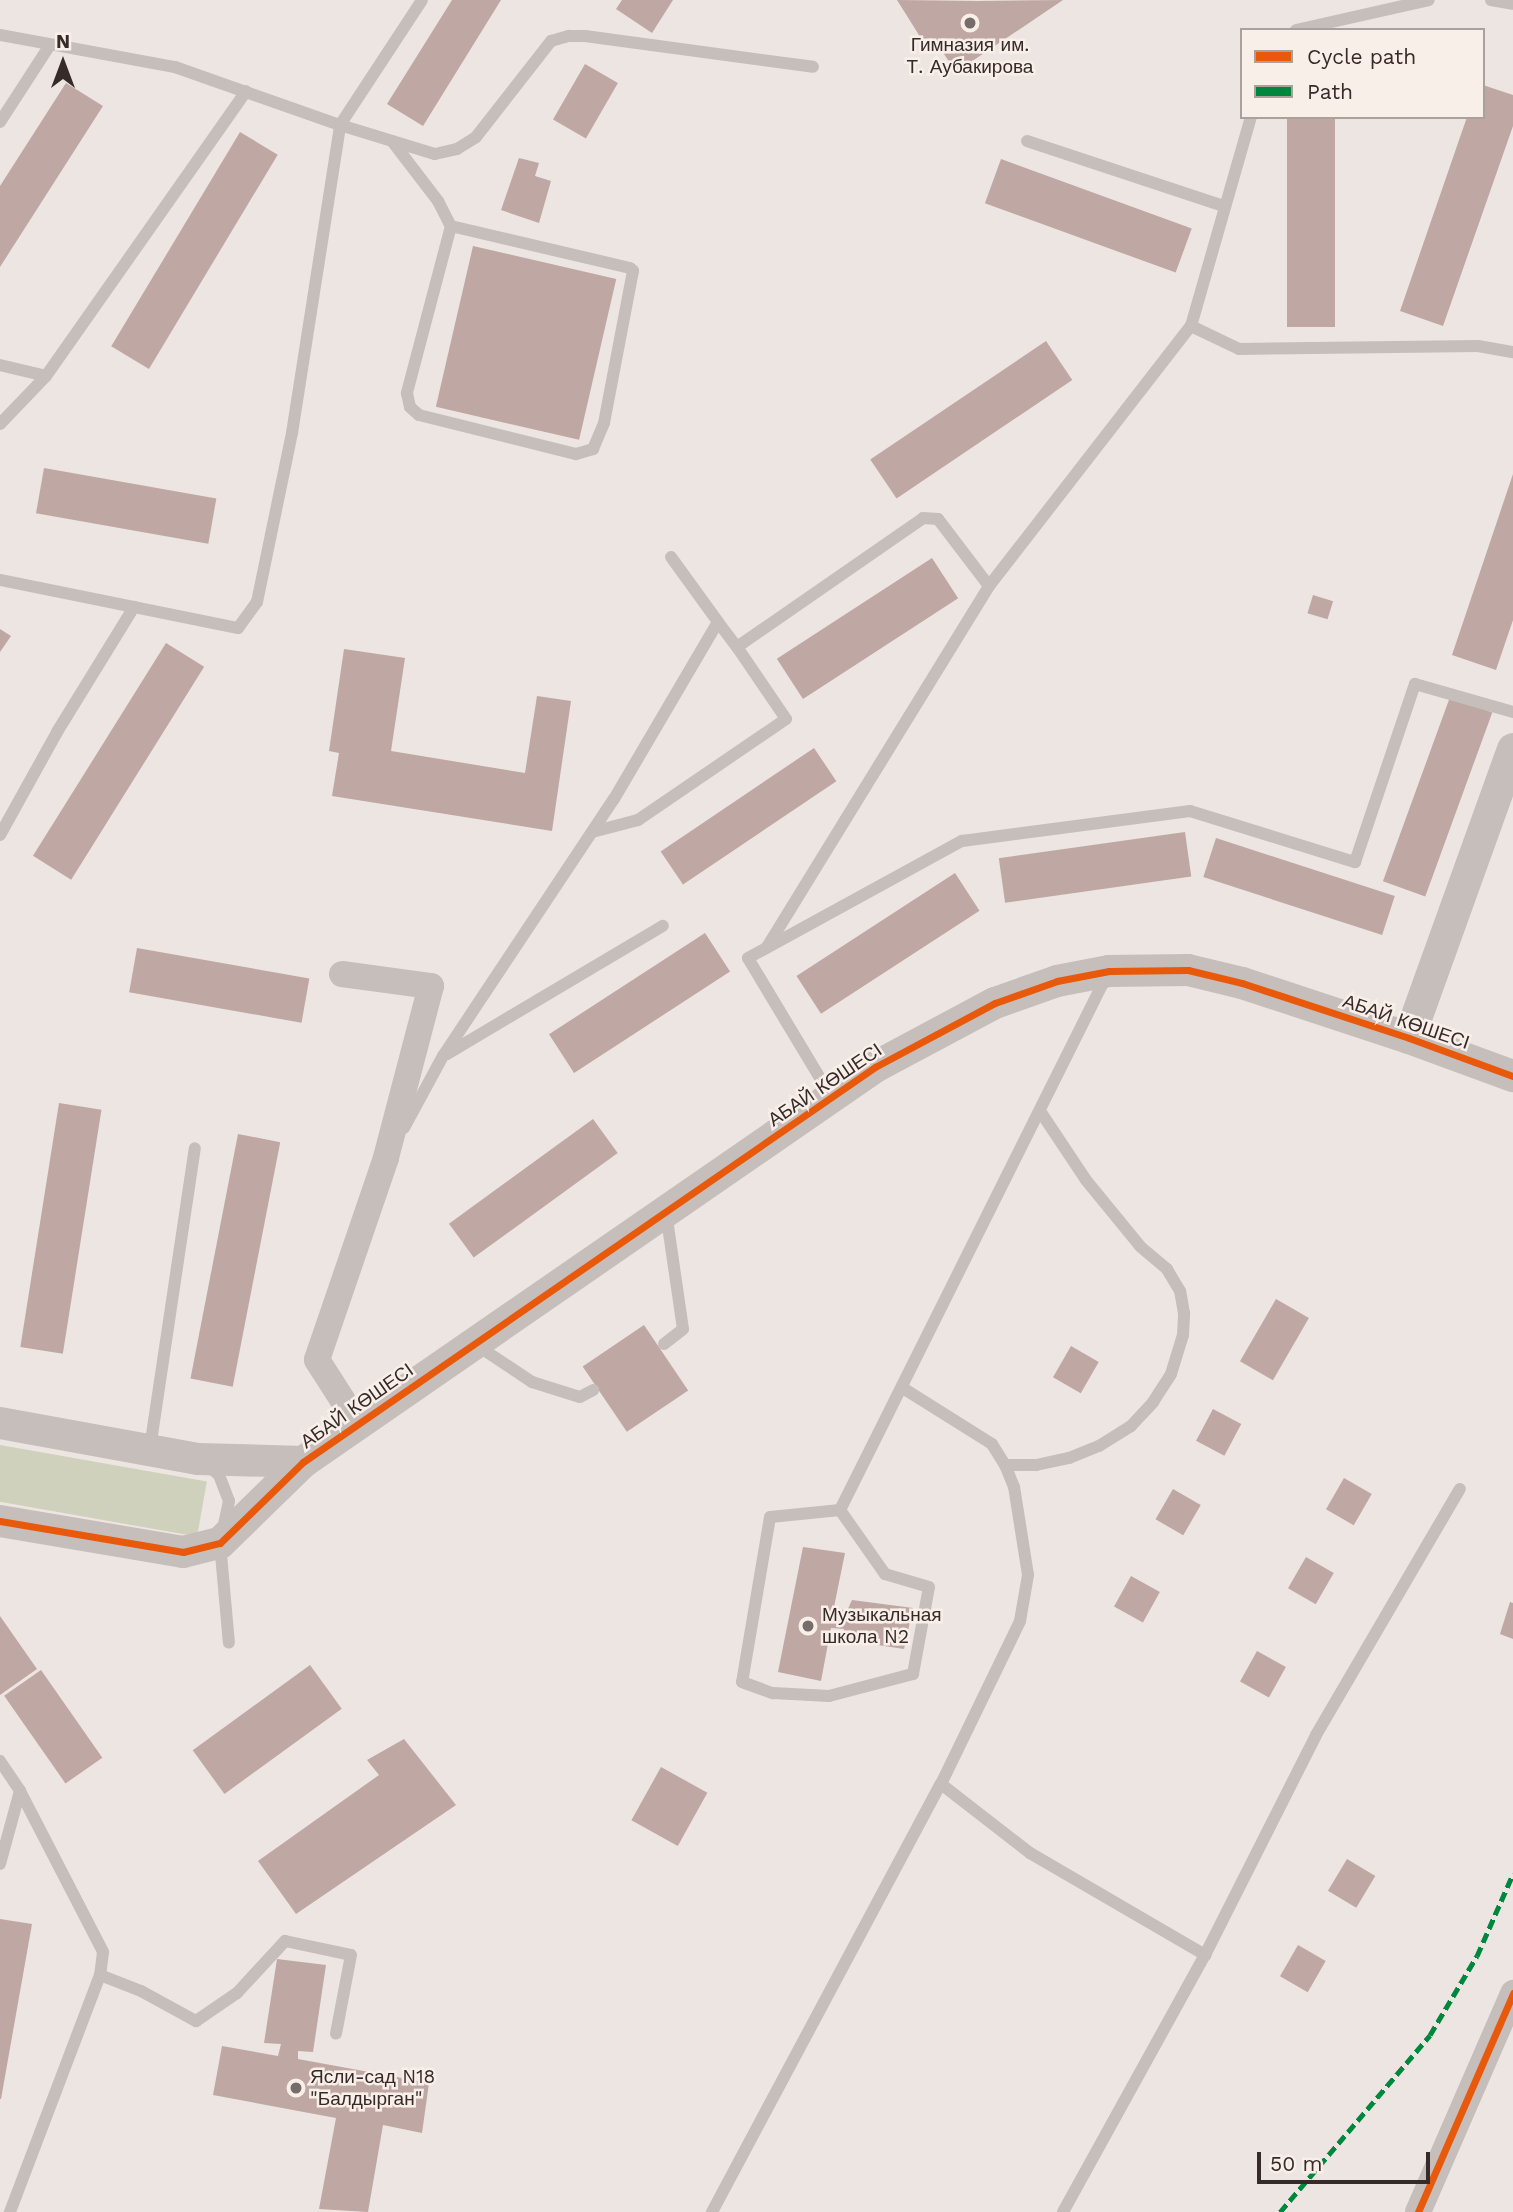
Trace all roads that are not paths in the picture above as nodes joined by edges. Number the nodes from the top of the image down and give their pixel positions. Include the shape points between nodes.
1 (422, 0) edge
2 (1429, 0) edge
3 (1491, 0) edge
4 (1513, 4) edge
5 (1305, 28) edge
6 (0, 36) edge
7 (50, 45) junction
8 (813, 67) dead end
9 (246, 91) junction
10 (1250, 119) edge
11 (0, 122) edge
12 (340, 125) junction
13 (392, 141) junction
14 (1027, 141) dead end
15 (1224, 206) junction
16 (451, 226) junction
17 (1191, 326) junction
18 (1513, 352) edge
19 (0, 365) edge
20 (46, 376) junction
21 (0, 424) edge
22 (671, 557) dead end
23 (0, 580) edge
24 (989, 586) junction
25 (134, 607) junction
26 (719, 622) junction
27 (737, 647) junction
28 (1513, 712) edge
29 (1513, 749) edge
30 (592, 832) junction
31 (0, 835) edge
32 (663, 926) dead end
33 (767, 947) junction
34 (1109, 971) junction
35 (342, 974) dead end
36 (1409, 1038) junction
37 (443, 1056) junction
38 (1513, 1076) edge
39 (832, 1098) junction
40 (1040, 1111) junction
41 (195, 1148) dead end
42 (386, 1158) junction
43 (666, 1212) junction
44 (475, 1344) junction
45 (664, 1344) dead end
46 (901, 1387) junction
47 (593, 1390) dead end
48 (0, 1423) edge
49 (358, 1424) junction
50 (150, 1448) junction
51 (198, 1459) junction
52 (303, 1462) junction
53 (1005, 1465) junction
54 (1460, 1489) dead end
55 (840, 1510) junction
56 (0, 1521) edge
57 (220, 1543) junction
58 (229, 1643) dead end
59 (0, 1761) edge
60 (941, 1784) junction
61 (20, 1791) junction
62 (0, 1864) edge
63 (1205, 1955) junction
64 (100, 1975) junction
65 (1513, 1993) edge
66 (337, 2034) dead end
67 (10, 2212) edge
68 (712, 2212) edge
69 (1063, 2212) edge
70 (1418, 2212) edge

1 - 12 lane
2 - 5 lane
3 - 4 lane
6 - 7 lane
7 - 9 lane via 175,67
7 - 11 lane
8 - 13 lane via 569,36 551,41 477,138 435,154
9 - 12 lane
9 - 20 lane
10 - 15 lane
12 - 13 lane
12 - 25 lane via 292,433 257,603 239,628
13 - 16 lane via 438,201
14 - 15 lane
15 - 17 lane
16 - 16 lane via 407,393 410,407 419,415 576,454 593,449 604,423 633,271
17 - 18 lane via 1239,349 1478,346
17 - 24 lane
19 - 20 lane
20 - 21 lane
22 - 26 lane
23 - 25 lane
24 - 27 lane via 938,519 923,518
24 - 33 lane
25 - 31 lane
26 - 27 lane
26 - 30 lane
27 - 30 lane via 786,719 638,820
28 - 33 lane via 1415,684 1355,862 1190,811 962,841
29 - 36 street
30 - 37 lane
32 - 37 lane
33 - 39 lane via 748,958
34 - 36 street, АБАЙ КӨШЕСІ via 1188,970
34 - 39 street, АБАЙ КӨШЕСІ via 1057,981 995,1003 875,1067
34 - 40 lane
35 - 42 street via 431,986
36 - 38 street, АБАЙ КӨШЕСІ
37 - 42 lane
39 - 43 street, АБАЙ КӨШЕСІ
40 - 46 lane
40 - 53 lane via 1086,1180 1140,1246 1167,1269 1180,1292 1183,1335 1171,1374 1131,1426 1069,1458
41 - 50 lane
42 - 49 street via 317,1360
43 - 44 street, АБАЙ КӨШЕСІ
43 - 45 lane via 684,1329
44 - 47 lane via 532,1382 580,1397
44 - 49 street, АБАЙ КӨШЕСІ
46 - 53 lane via 992,1444
46 - 55 lane
48 - 50 street
49 - 52 street, АБАЙ КӨШЕСІ
50 - 51 street
51 - 52 street
51 - 57 lane via 219,1475 229,1501
52 - 57 street, АБАЙ КӨШЕСІ
53 - 60 lane via 1014,1487 1028,1575 1025,1597 1020,1621
54 - 63 lane via 1317,1735
55 - 55 lane via 885,1574 929,1587 913,1674 829,1696 773,1693 742,1682 770,1517
56 - 57 street via 183,1552
57 - 58 lane
59 - 61 lane
60 - 63 lane via 1030,1853
60 - 68 lane
61 - 62 lane
61 - 64 lane via 103,1952
63 - 69 lane
64 - 66 lane via 196,2021 237,1993 285,1941 351,1955
64 - 67 lane
65 - 70 street

